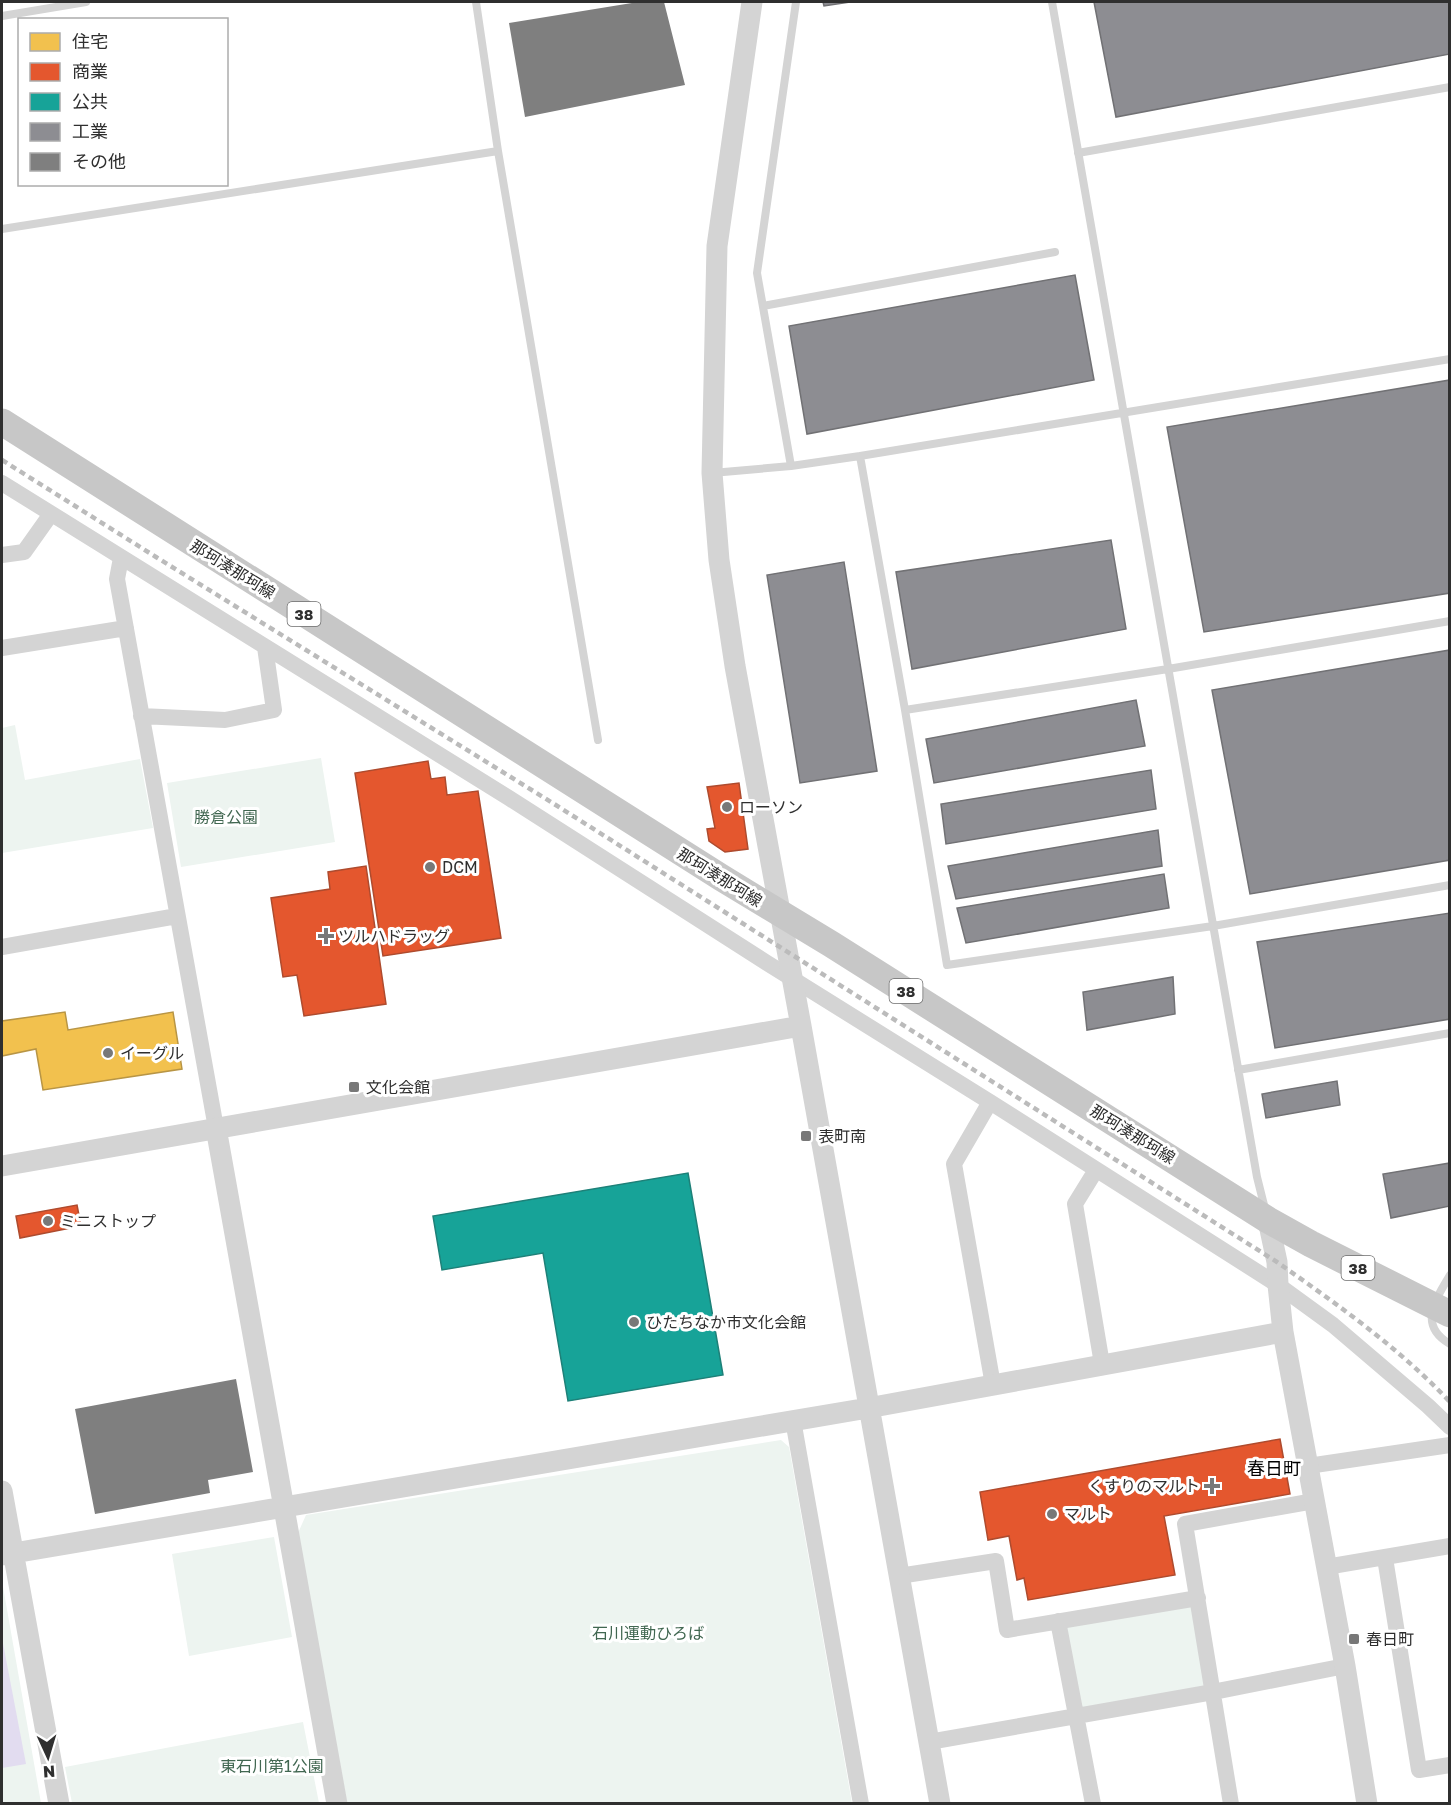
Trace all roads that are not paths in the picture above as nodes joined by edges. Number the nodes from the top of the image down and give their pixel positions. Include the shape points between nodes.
1 (86, 2) edge
2 (476, 2) edge
3 (752, 2) edge
4 (795, 2) edge
5 (1052, 2) edge
6 (2, 16) edge
7 (1449, 87) edge
8 (498, 151) junction
9 (1078, 153) junction
10 (2, 229) edge
11 (1055, 252) dead end
12 (763, 306) junction
13 (1449, 359) edge
14 (1123, 414) junction
15 (2, 422) edge
16 (860, 456) junction
17 (791, 466) junction
18 (712, 473) junction
19 (2, 483) edge
20 (51, 514) junction
21 (2, 555) edge
22 (121, 558) junction
23 (1449, 621) edge
24 (126, 628) junction
25 (266, 647) junction
26 (2, 648) edge
27 (1168, 669) junction
28 (905, 711) junction
29 (141, 716) junction
30 (598, 740) dead end
31 (1449, 885) edge
32 (780, 913) junction
33 (177, 916) junction
34 (1213, 926) junction
35 (2, 947) edge
36 (792, 979) junction
37 (801, 1026) junction
38 (1449, 1033) edge
39 (1238, 1070) junction
40 (990, 1102) junction
41 (216, 1128) junction
42 (2, 1166) edge
43 (1096, 1170) junction
44 (1268, 1220) junction
45 (1449, 1275) edge
46 (1278, 1285) junction
47 (1441, 1310) edge
48 (1283, 1332) junction
49 (1449, 1344) edge
50 (1102, 1364) junction
51 (993, 1384) junction
52 (868, 1408) junction
53 (793, 1420) junction
54 (1449, 1427) edge
55 (1449, 1445) edge
56 (1308, 1466) junction
57 (2, 1491) edge
58 (1314, 1501) junction
59 (284, 1508) junction
60 (1449, 1546) edge
61 (8, 1554) edge
62 (1385, 1558) junction
63 (1326, 1567) junction
64 (899, 1576) junction
65 (1198, 1598) junction
66 (1058, 1621) junction
67 (1345, 1666) junction
68 (1213, 1692) junction
69 (1076, 1717) junction
70 (928, 1742) junction
71 (1449, 1765) edge
72 (59, 1803) edge
73 (337, 1803) edge
74 (861, 1803) edge
75 (940, 1803) edge
76 (1093, 1803) edge
77 (1231, 1803) edge
78 (1367, 1803) edge

1 - 6 lane
2 - 8 lane
3 - 18 street via 717,246
4 - 12 lane via 757,273
5 - 9 lane
7 - 9 lane
8 - 10 lane
8 - 30 lane
9 - 14 lane
11 - 12 lane
12 - 17 lane
13 - 14 lane
14 - 16 lane
14 - 27 lane
15 - 32 main road, 那珂湊那珂線 / 38
16 - 17 lane
16 - 28 lane
17 - 18 lane
18 - 32 street via 719,560 735,666
19 - 20 street
20 - 21 street via 24,552
20 - 22 street
22 - 24 street via 117,579
22 - 25 street
23 - 27 lane
24 - 26 street
24 - 29 street
25 - 29 street via 274,710 225,720
25 - 36 street
27 - 28 lane
27 - 34 lane
28 - 34 lane via 948,965
29 - 33 street
31 - 34 lane
32 - 36 street
32 - 44 main road, 那珂湊那珂線 / 38
33 - 35 street
33 - 41 street
34 - 39 lane
36 - 37 street
36 - 40 street
37 - 41 street
37 - 52 street
38 - 39 lane
39 - 44 lane
40 - 43 street
40 - 51 street via 954,1164
41 - 42 street
41 - 59 street
43 - 46 street
43 - 50 street via 1075,1204
44 - 46 street
44 - 47 main road, 那珂湊那珂線 / 38
45 - 47 lane
46 - 48 street
46 - 54 street via 1333,1325
47 - 49 lane via 1432,1326
48 - 50 street
48 - 56 street
50 - 51 street
51 - 52 street
52 - 53 street
52 - 64 street
53 - 59 street
53 - 74 street
55 - 56 street
56 - 58 street
57 - 61 street
58 - 63 street
58 - 65 street via 1185,1524
59 - 61 street
59 - 73 street
60 - 62 street
61 - 72 street
62 - 63 street
62 - 71 street via 1419,1770
63 - 67 street
64 - 66 street via 996,1562 1007,1630
64 - 70 street
65 - 66 street
65 - 68 street
66 - 69 street
67 - 68 street
67 - 78 street
68 - 69 street
68 - 77 street
69 - 70 street
69 - 76 street
70 - 75 street

